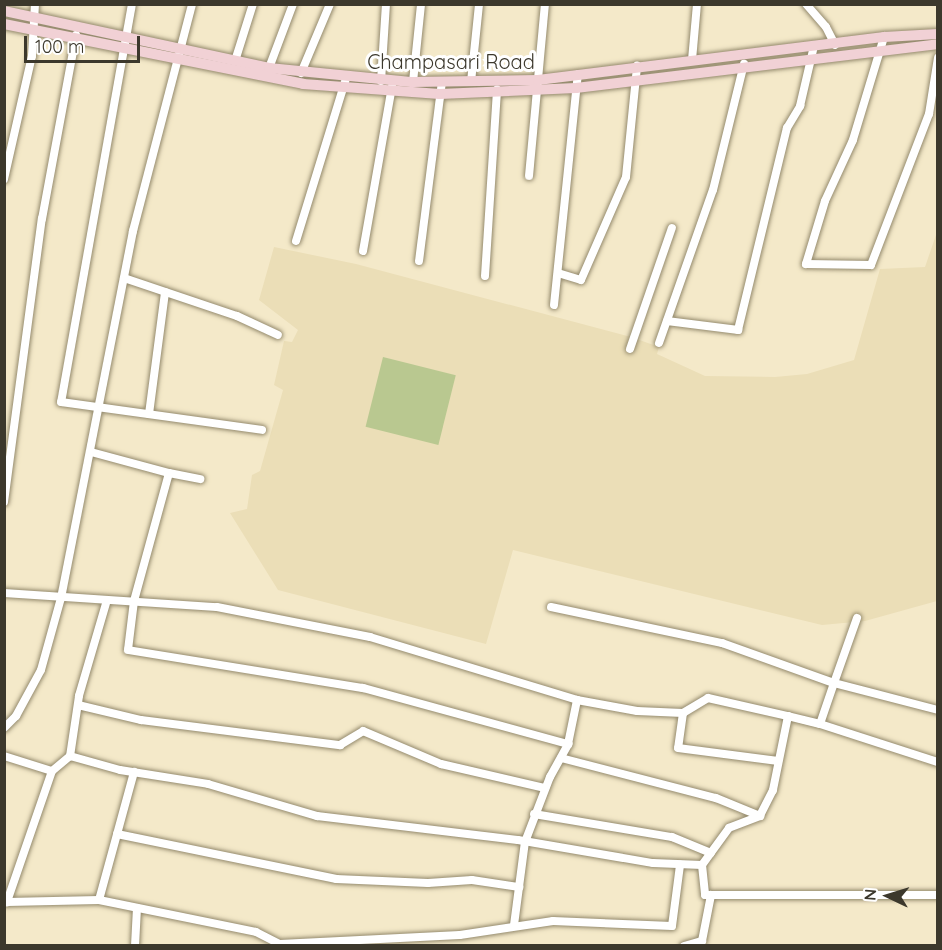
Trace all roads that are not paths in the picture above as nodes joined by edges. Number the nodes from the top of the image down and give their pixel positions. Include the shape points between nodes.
1 (132, 4) edge
2 (192, 4) edge
3 (253, 4) edge
4 (293, 4) edge
5 (330, 4) edge
6 (386, 4) edge
7 (421, 4) edge
8 (479, 4) edge
9 (545, 4) edge
10 (697, 4) edge
11 (806, 4) edge
12 (35, 10) edge
13 (4, 11) edge
14 (4, 24) edge
15 (34, 28) junction
16 (77, 31) junction
17 (938, 34) edge
18 (884, 37) junction
19 (125, 42) junction
20 (938, 44) edge
21 (835, 45) junction
22 (814, 46) junction
23 (182, 47) junction
24 (881, 49) junction
25 (746, 54) junction
26 (938, 58) edge
27 (179, 59) junction
28 (692, 60) junction
29 (236, 61) junction
30 (811, 61) junction
31 (637, 66) junction
32 (269, 68) junction
33 (743, 69) junction
34 (301, 73) junction
35 (578, 74) junction
36 (346, 78) junction
37 (538, 80) junction
38 (381, 81) junction
39 (635, 81) junction
40 (412, 82) junction
41 (442, 82) junction
42 (471, 82) junction
43 (392, 87) junction
44 (497, 88) junction
45 (576, 88) junction
46 (343, 90) junction
47 (537, 92) junction
48 (440, 94) junction
49 (529, 176) dead end
50 (4, 179) edge
51 (672, 228) dead end
52 (296, 242) dead end
53 (363, 251) dead end
54 (419, 261) dead end
55 (558, 273) junction
56 (485, 276) dead end
57 (124, 278) junction
58 (165, 292) junction
59 (555, 305) dead end
60 (667, 321) junction
61 (278, 334) dead end
62 (659, 343) dead end
63 (630, 349) dead end
64 (100, 406) junction
65 (149, 414) junction
66 (262, 430) dead end
67 (91, 452) junction
68 (168, 473) junction
69 (200, 479) dead end
70 (4, 502) edge
71 (4, 593) edge
72 (61, 598) junction
73 (107, 600) junction
74 (134, 601) junction
75 (551, 607) dead end
76 (857, 618) dead end
77 (834, 683) junction
78 (577, 700) junction
79 (78, 705) junction
80 (938, 710) edge
81 (683, 713) junction
82 (788, 716) junction
83 (820, 724) junction
84 (4, 728) edge
85 (568, 744) junction
86 (4, 756) edge
87 (70, 756) junction
88 (561, 758) junction
89 (778, 761) junction
90 (938, 762) edge
91 (52, 771) junction
92 (134, 772) junction
93 (545, 788) junction
94 (534, 814) junction
95 (760, 816) junction
96 (117, 834) junction
97 (525, 842) junction
98 (711, 853) junction
99 (680, 865) junction
100 (702, 865) junction
101 (519, 887) junction
102 (711, 895) junction
103 (938, 895) edge
104 (99, 900) junction
105 (138, 908) junction
106 (514, 925) junction
107 (135, 945) edge
108 (684, 945) edge

1 - 19 street
2 - 23 street
3 - 29 street
4 - 32 street
5 - 34 street
6 - 38 street
7 - 40 street
8 - 42 street
9 - 37 street
10 - 28 street
11 - 21 street via 826,27
12 - 13 main road, Champasari Road
12 - 15 street
12 - 16 main road, Champasari Road
14 - 15 main road, Champasari Road
15 - 16 main road, Champasari Road
15 - 50 street via 32,56
16 - 19 main road, Champasari Road
16 - 70 street via 42,219
17 - 18 main road, Champasari Road
18 - 21 main road, Champasari Road
18 - 24 street
19 - 23 main road, Champasari Road
19 - 27 main road, Champasari Road
19 - 64 street via 61,402
20 - 24 main road, Champasari Road
21 - 22 main road, Champasari Road
22 - 25 main road, Champasari Road
22 - 30 street
23 - 27 street
23 - 29 main road, Champasari Road
24 - 26 street via 854,140 825,201 806,264 871,265 929,114
24 - 30 main road, Champasari Road
25 - 28 main road, Champasari Road
25 - 33 street
27 - 46 main road, Champasari Road via 268,79
27 - 57 street
28 - 31 main road, Champasari Road
29 - 32 main road, Champasari Road
30 - 33 main road, Champasari Road
30 - 60 street via 800,106 787,128 738,330
31 - 35 main road, Champasari Road
31 - 39 street
32 - 34 main road, Champasari Road
33 - 39 main road, Champasari Road
33 - 60 street via 713,190
34 - 36 main road, Champasari Road
35 - 37 main road, Champasari Road
35 - 45 street
36 - 38 main road, Champasari Road
36 - 46 street
37 - 44 main road, Champasari Road
37 - 47 street
38 - 43 main road, Champasari Road
39 - 45 main road, Champasari Road
39 - 55 street via 626,177 581,280
40 - 41 main road, Champasari Road
40 - 43 main road, Champasari Road
41 - 42 main road, Champasari Road
41 - 48 street
42 - 44 main road, Champasari Road
43 - 46 main road, Champasari Road
43 - 48 main road, Champasari Road
43 - 53 street
44 - 47 main road, Champasari Road
44 - 48 main road, Champasari Road
44 - 56 street
45 - 47 main road, Champasari Road
45 - 55 street
46 - 52 street
47 - 49 street
48 - 54 street
51 - 63 street
55 - 59 street
57 - 58 street
57 - 64 street
58 - 61 street
58 - 65 street
60 - 62 street
64 - 65 street
64 - 67 street
65 - 66 street
67 - 68 street
67 - 72 street
68 - 69 street
68 - 74 street
71 - 72 street
72 - 73 street
72 - 84 street via 41,670 16,716
73 - 74 street
73 - 79 street
74 - 78 street via 217,607 292,619 380,640
74 - 85 street via 128,650 363,688
75 - 77 street via 722,643
76 - 77 street
77 - 80 street
77 - 83 street
78 - 81 street via 637,711
78 - 85 street
79 - 87 street
79 - 93 street via 141,720 340,745 363,731 441,764
81 - 82 street via 708,698
81 - 89 street via 678,748
82 - 83 street
82 - 89 street
83 - 90 street
85 - 88 street
86 - 91 street
87 - 91 street
87 - 92 street
88 - 93 street
88 - 95 street via 716,798
89 - 95 street via 773,789
91 - 104 street via 6,902
92 - 96 street
92 - 97 street via 208,784 317,816
93 - 94 street
94 - 97 street
94 - 98 street via 672,837
95 - 98 street via 729,828
96 - 101 street via 336,879 428,883 472,879
96 - 104 street
97 - 99 street
97 - 101 street
98 - 100 street
99 - 100 street
99 - 106 street via 672,926 553,921
100 - 102 street via 705,895
101 - 106 street
102 - 103 street
102 - 108 street via 702,941
104 - 105 street
105 - 106 street via 256,932 280,944 460,935
105 - 107 street

